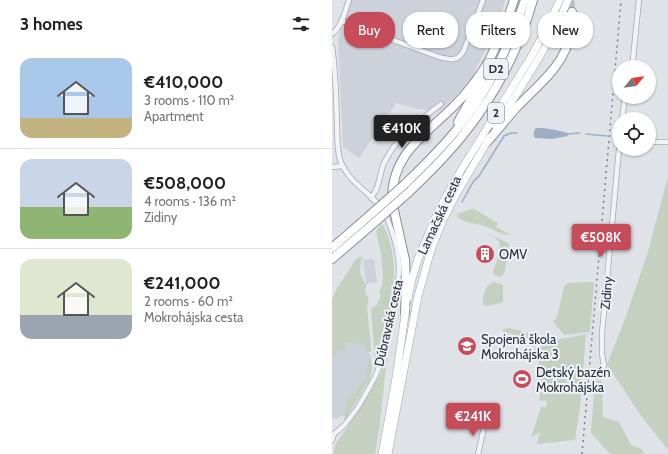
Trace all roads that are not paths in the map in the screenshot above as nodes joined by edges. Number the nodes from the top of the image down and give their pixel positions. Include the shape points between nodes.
1 (349, 0) edge
2 (483, 0) edge
3 (514, 0) edge
4 (524, 0) edge
5 (533, 0) edge
6 (560, 0) edge
7 (568, 0) edge
8 (639, 0) edge
9 (341, 21) junction
10 (332, 34) edge
11 (332, 48) edge
12 (566, 48) edge
13 (490, 59) junction
14 (633, 60) edge
15 (441, 104) dead end
16 (455, 132) junction
17 (487, 142) junction
18 (656, 142) edge
19 (668, 142) edge
20 (618, 156) edge
21 (343, 166) junction
22 (332, 167) edge
23 (371, 198) junction
24 (373, 218) junction
25 (332, 248) edge
26 (332, 259) edge
27 (405, 313) junction
28 (604, 366) dead end
29 (484, 423) dead end
30 (332, 440) edge
31 (382, 454) edge
32 (388, 454) edge
33 (478, 454) edge

1 - 9 street
2 - 9 street via 464,50 458,59 439,57
3 - 13 highway
4 - 16 highway, D2 via 495,72
5 - 24 highway, D2, bridge via 514,52 476,118 434,168 408,193
6 - 27 main road, Lamačská cesta / 2 via 531,57 439,209 418,259
7 - 17 main road, Lamačská cesta / 2 via 538,58
8 - 14 street
9 - 10 street
11 - 21 street, Dúbravská cesta via 337,141
12 - 17 highway via 552,73
13 - 16 highway
13 - 27 highway via 465,95 416,142 404,157 396,174 392,201 405,260
15 - 23 street via 402,136 384,164
16 - 24 highway, D2, bridge
17 - 32 main road, Lamačská cesta / 2 via 458,191 431,250 418,296
18 - 19 street
20 - 28 street, Zidiny via 602,333
21 - 22 street
21 - 23 street, Dúbravská cesta via 358,187
23 - 30 street, Dúbravská cesta via 380,205 390,228 398,257 398,279 376,375 348,422 334,434
24 - 25 highway, D2
24 - 26 highway, D2
27 - 31 main road, Lamačská cesta / 2
29 - 33 street

